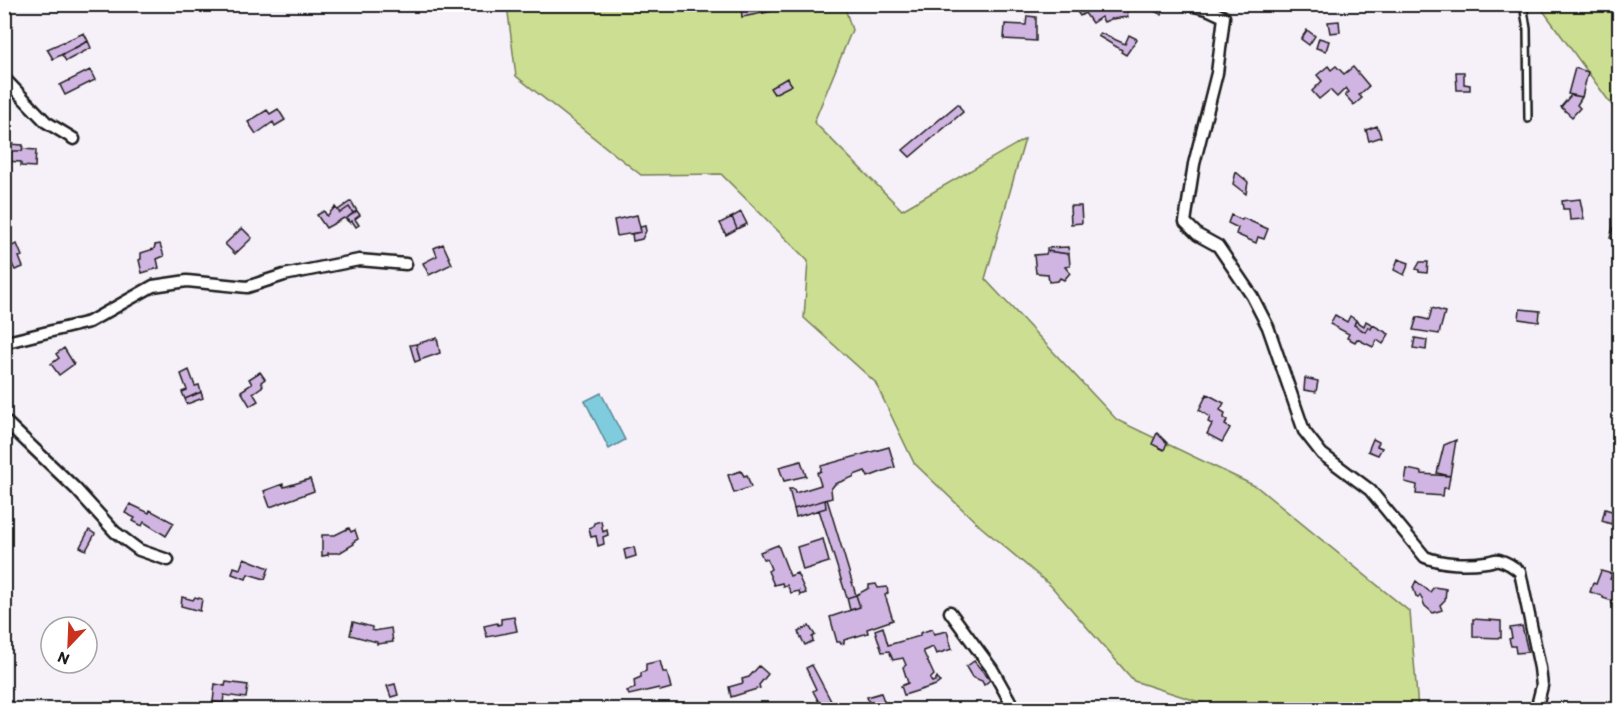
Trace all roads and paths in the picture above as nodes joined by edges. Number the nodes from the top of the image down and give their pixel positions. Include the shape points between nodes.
1 (1185, 4) edge
2 (1523, 4) edge
3 (1212, 7) edge
4 (4, 78) edge
5 (1528, 119) dead end
6 (74, 139) dead end
7 (406, 264) dead end
8 (4, 340) edge
9 (4, 420) edge
10 (168, 560) dead end
11 (950, 612) dead end
12 (1015, 710) edge
13 (1536, 710) edge

1 - 3 street
2 - 5 lane
3 - 13 street via 1224,17 1217,73 1194,165 1185,222 1218,246 1252,296 1275,346 1304,431 1322,454 1370,490 1425,557 1460,563 1497,559 1520,572 1540,668 1542,686
4 - 6 street via 46,122
7 - 8 street via 359,261 247,286 187,281 153,286 89,322 11,342
9 - 10 street via 115,532 139,550
11 - 12 street via 992,669

